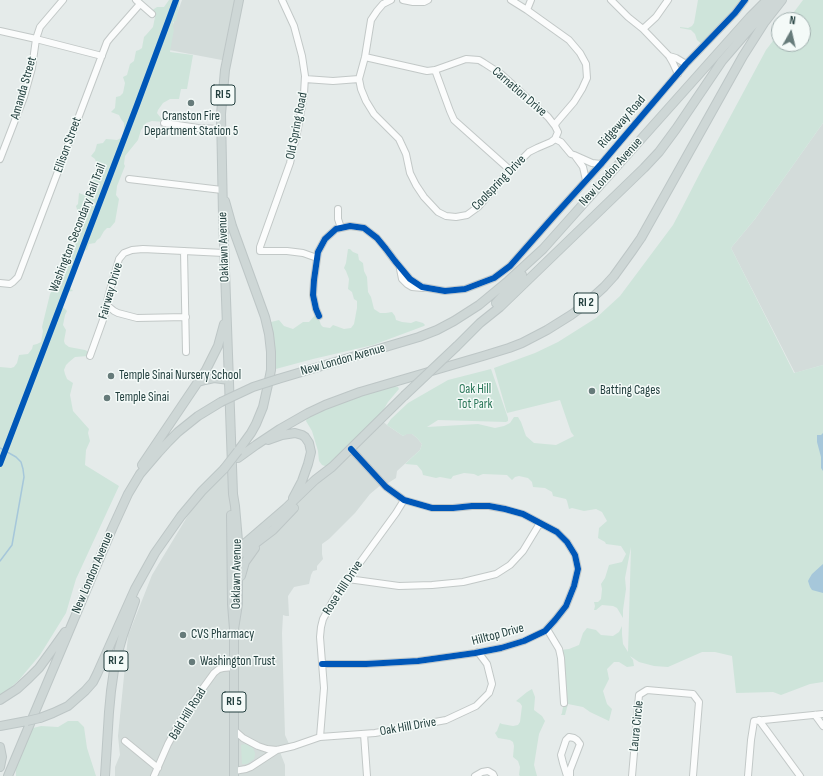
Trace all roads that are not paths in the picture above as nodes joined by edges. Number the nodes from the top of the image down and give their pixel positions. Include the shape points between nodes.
1 (63, 0) edge
2 (239, 0) edge
3 (282, 0) edge
4 (391, 0) edge
5 (403, 0) edge
6 (428, 0) edge
7 (511, 0) edge
8 (531, 0) edge
9 (611, 0) edge
10 (668, 0) edge
11 (745, 0) edge
12 (762, 0) edge
13 (767, 0) edge
14 (775, 0) edge
15 (782, 0) edge
16 (138, 2) edge
17 (527, 10) junction
18 (152, 14) dead end
19 (750, 17) junction
20 (643, 29) junction
21 (0, 31) edge
22 (36, 39) junction
23 (102, 56) junction
24 (670, 56) junction
25 (365, 57) junction
26 (686, 64) junction
27 (435, 70) junction
28 (678, 74) junction
29 (305, 79) junction
30 (359, 79) junction
31 (164, 124) dead end
32 (555, 126) junction
33 (221, 129) junction
34 (555, 139) junction
35 (574, 155) junction
36 (0, 159) edge
37 (601, 164) junction
38 (510, 170) junction
39 (129, 180) dead end
40 (586, 180) junction
41 (222, 190) junction
42 (338, 209) dead end
43 (341, 228) junction
44 (542, 250) junction
45 (184, 251) junction
46 (224, 252) junction
47 (317, 258) junction
48 (0, 283) edge
49 (108, 306) junction
50 (227, 316) junction
51 (319, 316) dead end
52 (186, 317) junction
53 (480, 323) junction
54 (186, 352) dead end
55 (90, 356) dead end
56 (229, 380) junction
57 (198, 382) junction
58 (256, 445) junction
59 (352, 449) junction
60 (238, 454) junction
61 (332, 467) junction
62 (128, 494) junction
63 (233, 494) junction
64 (404, 500) junction
65 (286, 508) junction
66 (540, 523) junction
67 (237, 527) junction
68 (272, 530) junction
69 (256, 534) junction
70 (155, 553) junction
71 (236, 553) junction
72 (348, 579) junction
73 (239, 591) junction
74 (75, 618) junction
75 (234, 629) junction
76 (547, 629) junction
77 (478, 652) junction
78 (322, 664) junction
79 (234, 668) junction
80 (0, 700) edge
81 (564, 704) dead end
82 (823, 714) edge
83 (815, 715) junction
84 (759, 720) junction
85 (0, 726) edge
86 (823, 726) edge
87 (234, 730) junction
88 (364, 734) junction
89 (320, 737) junction
90 (125, 741) dead end
91 (0, 747) edge
92 (277, 750) junction
93 (0, 767) edge
94 (158, 768) junction
95 (234, 773) edge
96 (8, 776) edge
97 (105, 776) edge
98 (154, 776) edge
99 (367, 776) edge
100 (475, 776) edge
101 (494, 776) edge
102 (568, 776) edge
103 (632, 776) edge
104 (693, 776) edge
105 (748, 776) edge
106 (800, 776) edge

1 - 22 street, Amanda Street via 42,24
2 - 33 main road, Oaklawn Avenue / RI 5 via 225,70
3 - 29 street, Old Spring Road via 294,26
4 - 25 street via 383,4 371,20
5 - 6 street
7 - 17 street
8 - 17 street
9 - 20 street
10 - 20 street via 656,17
11 - 26 street, Ridgeway Road
12 - 19 main road
13 - 19 main road, New London Avenue
14 - 53 main road via 731,50 659,152 500,307
15 - 58 main road, RI 2 via 742,56 641,238 604,287 582,307 522,343 343,398 293,421
16 - 18 street
16 - 23 street, Ellison Street via 110,37
17 - 32 street via 568,40 586,64 587,78 582,89
19 - 44 main road, New London Avenue
20 - 24 street
21 - 22 street
22 - 23 street
22 - 36 street, Amanda Street via 24,97
23 - 48 street, Ellison Street via 18,277 10,284
24 - 26 street
24 - 28 street
25 - 27 street, Carnation Drive via 419,70
25 - 30 street
26 - 28 street, Ridgeway Road
27 - 32 street, Carnation Drive via 466,59 479,60 500,74
27 - 38 street via 454,120
28 - 37 street, Ridgeway Road
29 - 30 street
29 - 47 street, Old Spring Road via 290,163 260,251 303,252
30 - 38 street, Coolspring Drive via 366,101 374,114 399,139 416,185 424,198 438,212 446,216 467,215 478,208
31 - 33 street
32 - 34 street via 558,132
33 - 41 main road, Oaklawn Avenue / RI 5
34 - 35 street
34 - 38 street, Coolspring Drive via 528,152
35 - 37 street
35 - 40 street via 582,167
37 - 40 street, Ridgeway Road
39 - 41 street
40 - 43 street, Ridgeway Road via 510,266 494,278 465,289 445,291 412,287 402,279 400,267 377,238 364,228
41 - 46 main road, Oaklawn Avenue / RI 5
41 - 60 main road via 232,226 265,317 271,352 271,370 260,416
42 - 43 street
43 - 47 street via 325,239
44 - 53 main road
44 - 62 main road, New London Avenue, bridge via 479,305 437,330 406,342 253,387 221,402 198,416 168,442 140,474
45 - 46 street, Fairway Drive
45 - 49 street, Fairway Drive via 143,249 124,253 119,259 108,297
45 - 52 street
46 - 50 main road, Oaklawn Avenue / RI 5
47 - 51 street via 313,295
49 - 52 street via 118,313 137,318
49 - 55 street, Fairway Drive
50 - 56 main road, Oaklawn Avenue / RI 5
50 - 57 main road via 215,353
52 - 54 street
53 - 59 main road, bridge
56 - 57 main road via 214,378
56 - 63 main road, Oaklawn Avenue / RI 5
57 - 62 main road via 157,441 137,473
58 - 60 main road, RI 2
58 - 65 main road via 295,433 305,437 309,443 310,455 304,475
59 - 61 main road
59 - 64 street, Hilltop Drive via 386,487
60 - 70 main road, RI 2, bridge via 181,516
61 - 65 main road
61 - 68 main road via 320,483
62 - 74 main road, New London Avenue
63 - 67 main road, Oaklawn Avenue / RI 5
63 - 71 main road, Oaklawn Avenue / RI 5 via 231,506
64 - 66 street, Hilltop Drive via 432,508 489,506 523,514
64 - 72 street, Rose Hill Drive
65 - 69 main road
66 - 72 street via 523,551 510,565 496,574 463,582 432,585 399,586
66 - 76 street, Hilltop Drive via 557,532 567,542 575,555 578,569 566,606
67 - 69 main road via 242,532
67 - 71 main road, Oaklawn Avenue / RI 5
68 - 71 main road via 248,549
68 - 73 main road via 245,562
69 - 71 main road
70 - 85 main road, bridge via 135,589 93,682 85,691 68,706 53,713
70 - 97 main road, RI 2 via 123,634 115,663
71 - 73 main road, Oaklawn Avenue / RI 5
71 - 75 main road, Oaklawn Avenue / RI 5 via 232,604
72 - 78 street, Rose Hill Drive via 323,619 320,637
73 - 75 main road, Oaklawn Avenue / RI 5
74 - 80 main road via 39,668
74 - 96 main road, New London Avenue
75 - 79 main road, Oaklawn Avenue / RI 5
76 - 77 street, Hilltop Drive via 524,641
76 - 81 street via 559,648
77 - 78 street, Hilltop Drive via 418,661
77 - 88 street, Oak Hill Drive via 488,664 492,684 489,693 476,706 446,720
78 - 89 street, Rose Hill Drive via 324,688
79 - 87 main road, Oaklawn Avenue / RI 5
79 - 94 street, Bald Hill Road via 223,668 214,673 185,713
82 - 83 street
83 - 84 street
83 - 86 street
84 - 105 street via 754,721
84 - 106 street
87 - 92 street, Oak Hill Drive via 258,746
87 - 95 main road, Oaklawn Avenue / RI 5
88 - 89 street, Oak Hill Drive
88 - 99 street
89 - 92 street, Oak Hill Drive
90 - 94 street
91 - 93 main road
92 - 95 street, Oak Hill Drive via 252,767
94 - 98 street, Bald Hill Road
100 - 101 street via 488,771
102 - 102 street via 580,744 569,737 561,755
103 - 104 street, Laura Circle via 639,695 647,690 693,694 699,702

